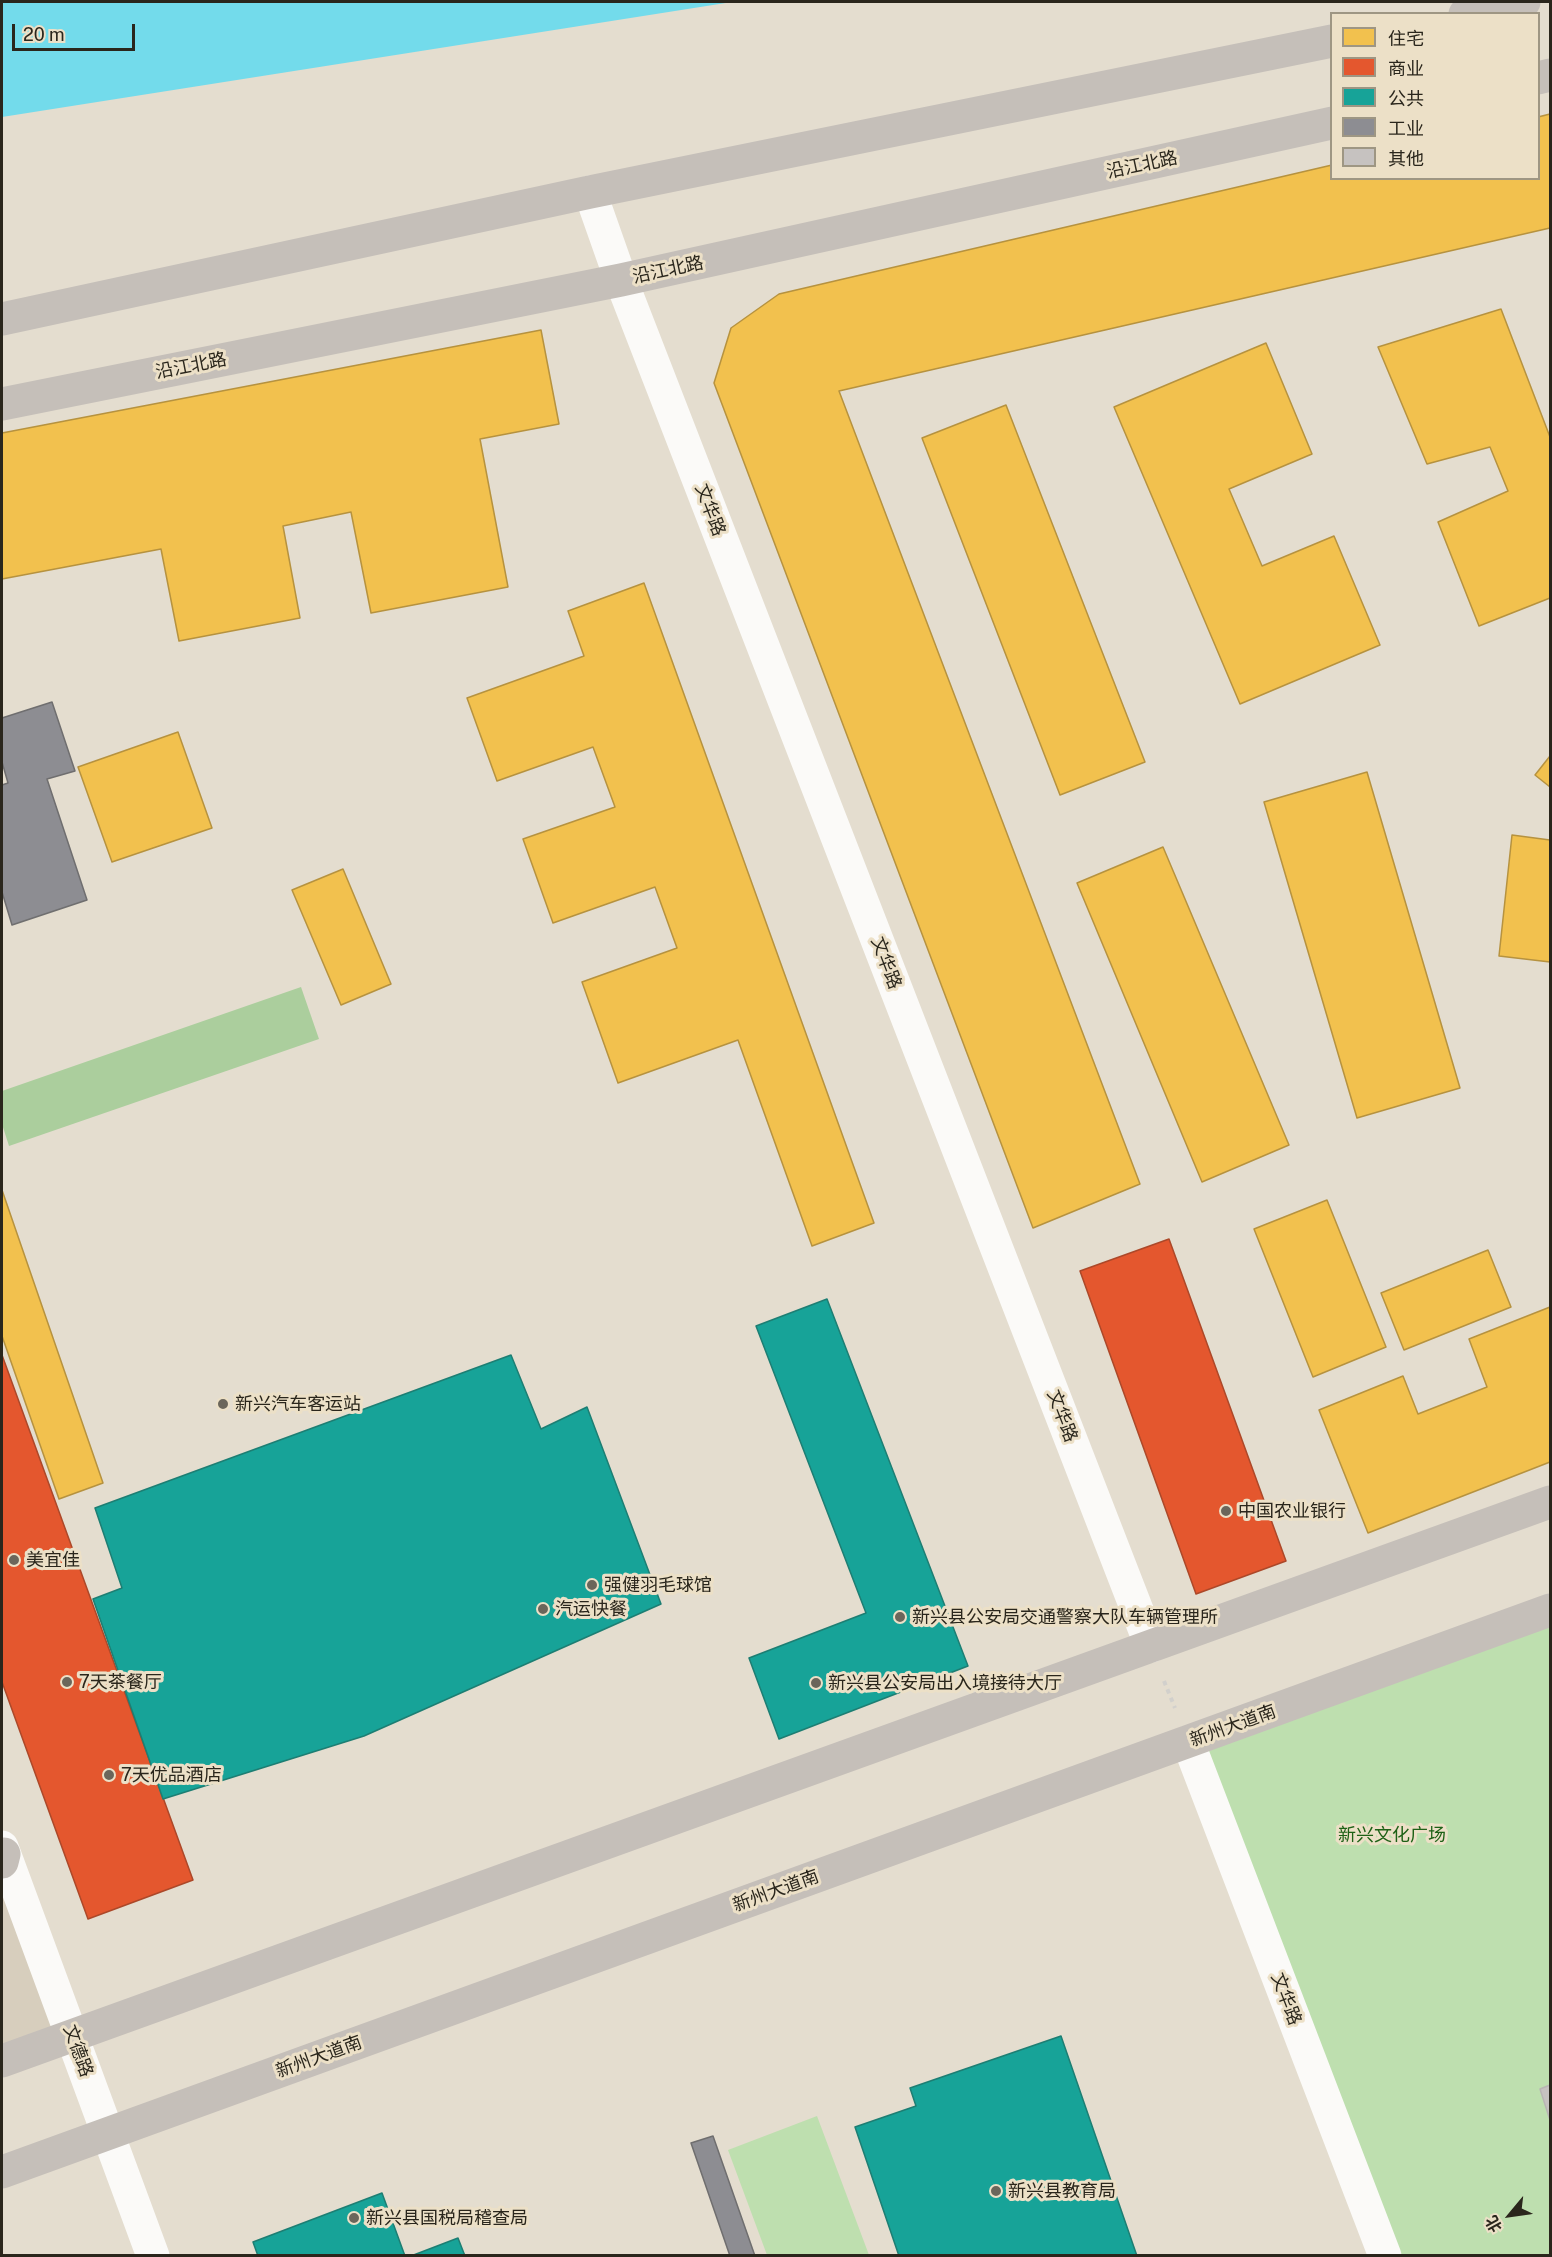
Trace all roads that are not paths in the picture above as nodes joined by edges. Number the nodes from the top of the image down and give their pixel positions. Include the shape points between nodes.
1 (1524, 2) edge
2 (1475, 12) edge
3 (1330, 41) edge
4 (1330, 123) edge
5 (590, 192) junction
6 (621, 280) junction
7 (2, 319) edge
8 (2, 404) edge
9 (1551, 1502) edge
10 (1551, 1610) edge
11 (1151, 1646) junction
12 (1188, 1742) junction
13 (2, 1854) edge
14 (72, 2036) junction
15 (2, 2061) edge
16 (108, 2134) junction
17 (2, 2172) edge
18 (153, 2256) edge
19 (1385, 2256) edge

1 - 2 main road
3 - 5 main road
4 - 6 main road, 沿江北路
5 - 6 street, 文华路
5 - 7 main road
6 - 8 main road, 沿江北路
6 - 11 street, 文华路
9 - 11 main road
10 - 12 main road, 新州大道南
11 - 14 main road
12 - 16 main road, 新州大道南
12 - 19 street, 文华路
13 - 14 street, 文德路
14 - 15 main road
14 - 16 street, 文德路
16 - 17 main road, 新州大道南
16 - 18 street, 文德路

